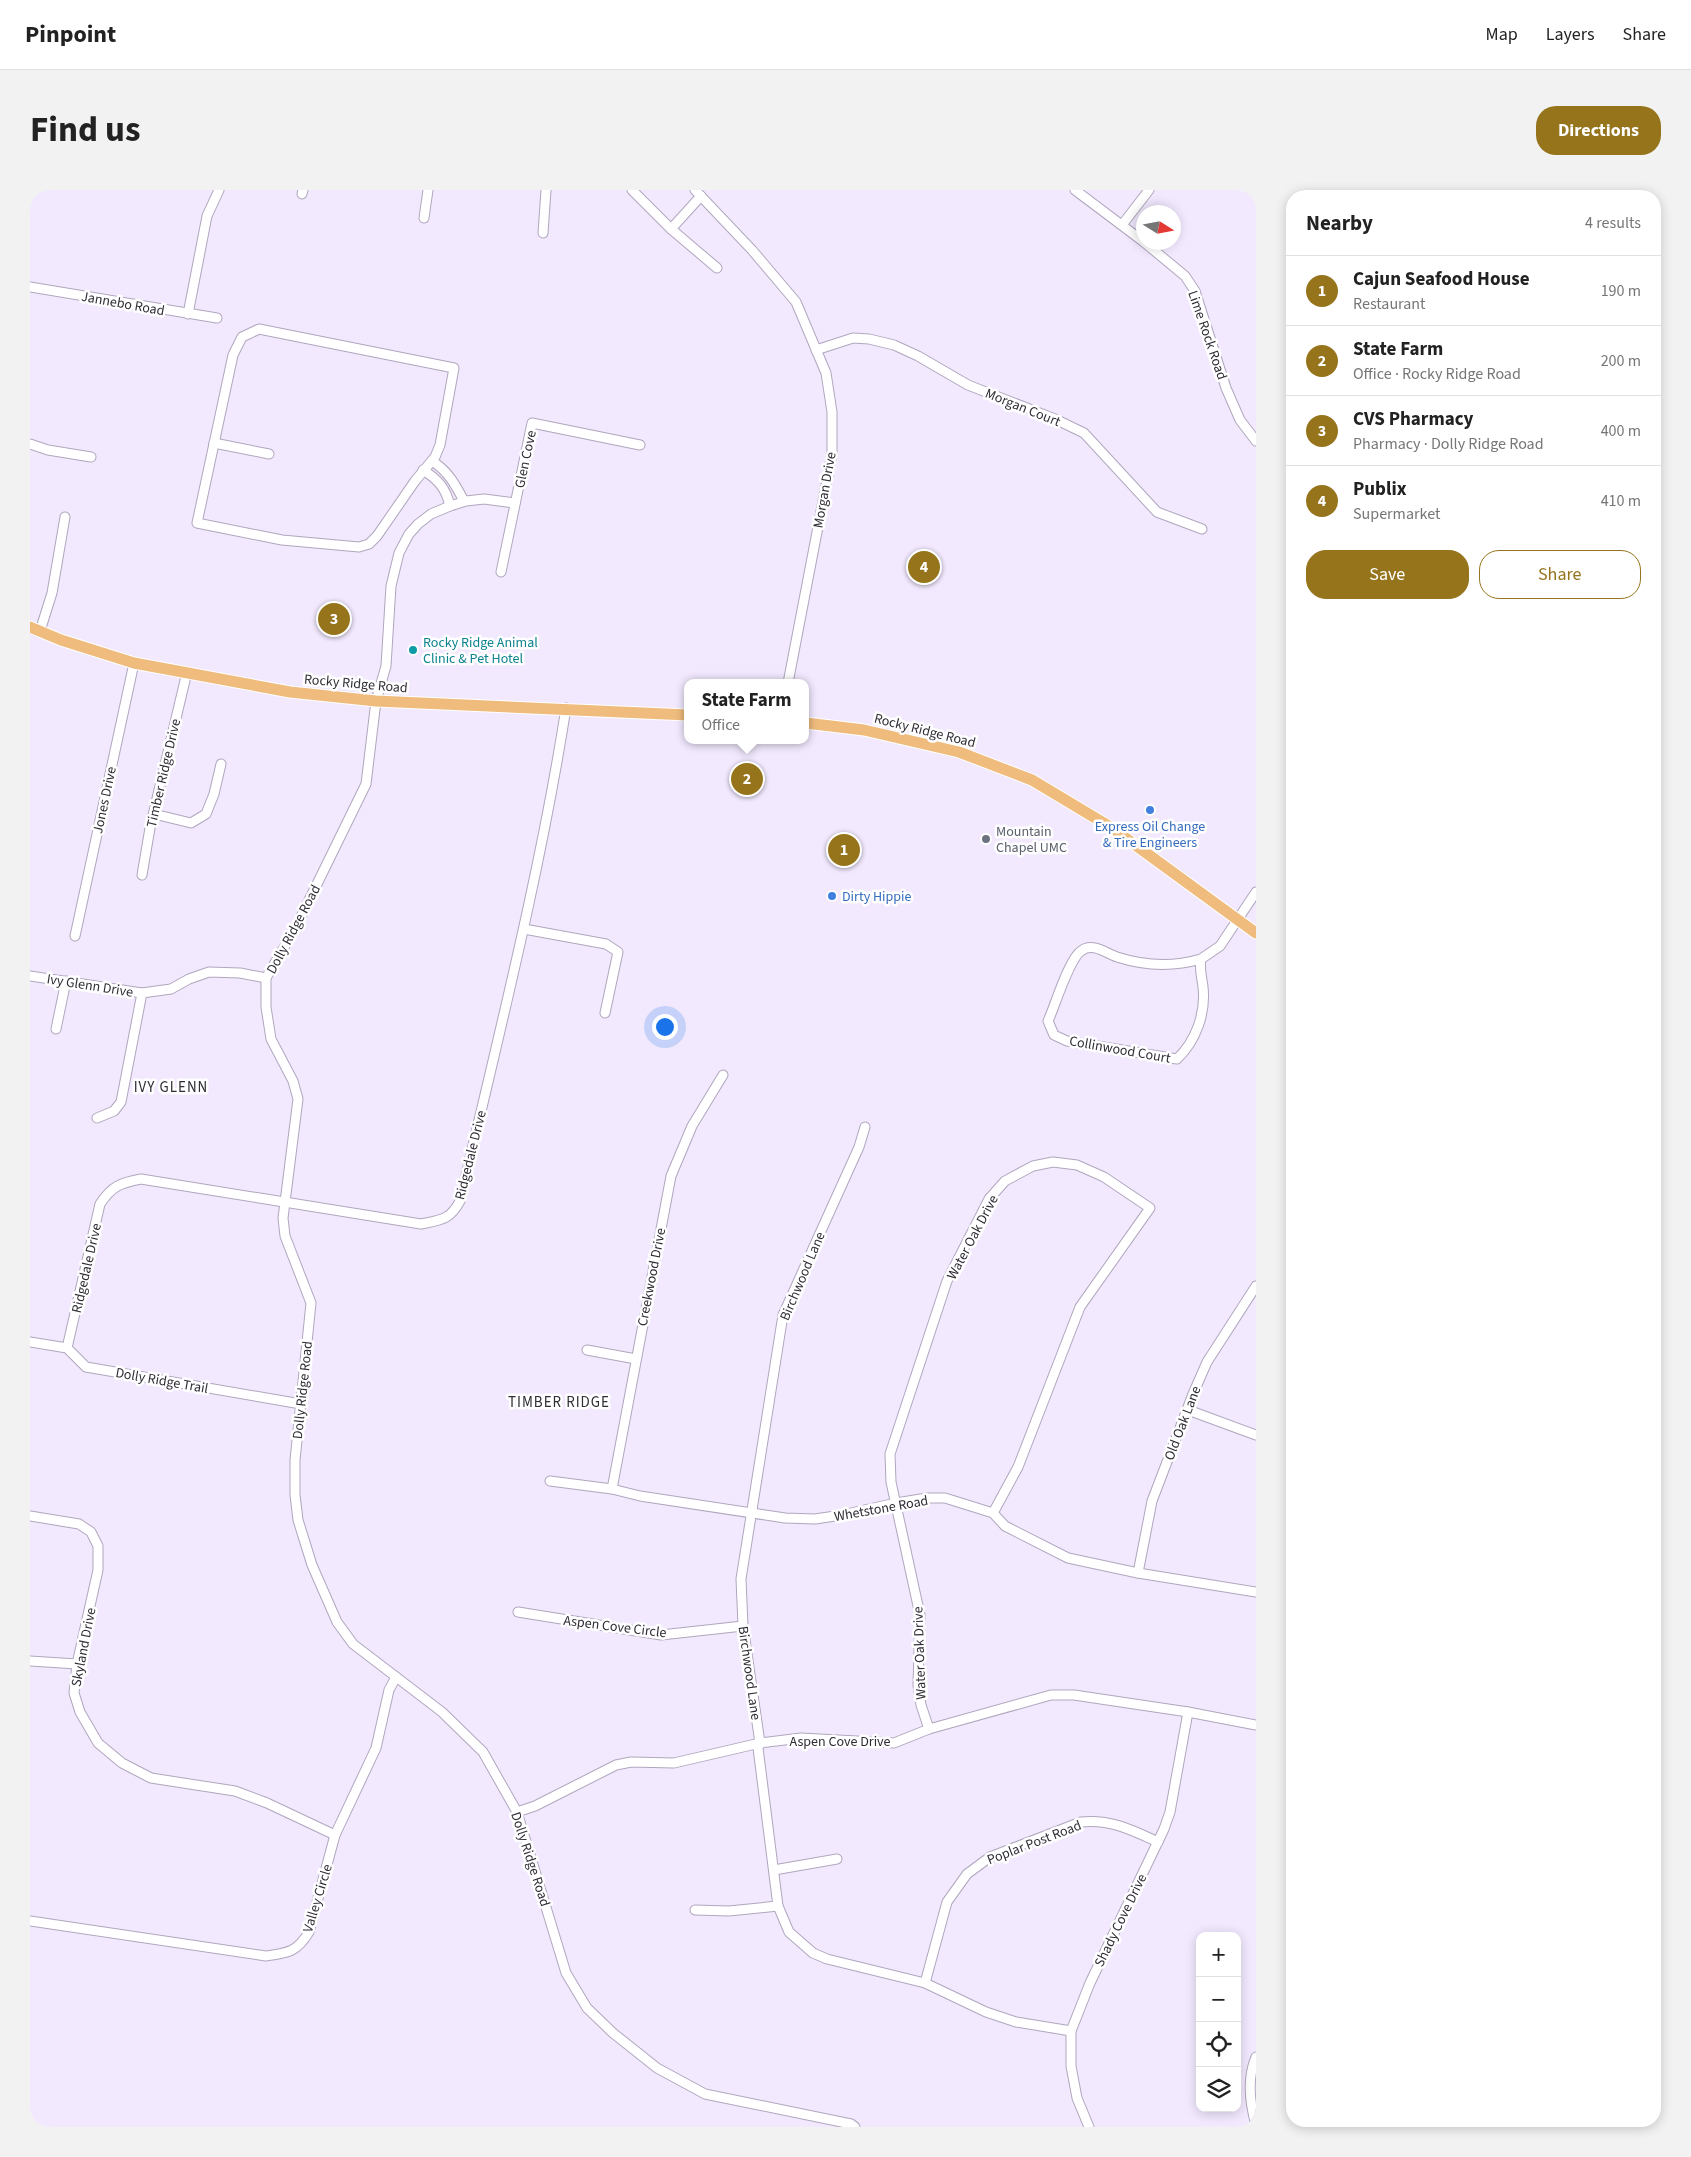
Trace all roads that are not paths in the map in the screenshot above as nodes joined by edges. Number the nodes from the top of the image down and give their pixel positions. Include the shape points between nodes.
1 (219, 190) edge
2 (428, 190) edge
3 (546, 190) edge
4 (632, 190) edge
5 (1075, 190) edge
6 (1149, 190) edge
7 (698, 193) edge
8 (424, 218) dead end
9 (1122, 225) junction
10 (672, 229) junction
11 (543, 233) dead end
12 (1136, 236) edge
13 (1154, 250) edge
14 (717, 268) dead end
15 (30, 287) edge
16 (188, 314) junction
17 (216, 318) dead end
18 (816, 350) junction
19 (1256, 441) edge
20 (214, 443) junction
21 (30, 444) edge
22 (640, 444) dead end
23 (269, 454) dead end
24 (91, 456) dead end
25 (432, 461) junction
26 (424, 470) junction
27 (464, 501) junction
28 (515, 503) junction
29 (450, 506) junction
30 (65, 517) dead end
31 (1202, 529) dead end
32 (501, 572) dead end
33 (35, 629) edge
34 (134, 663) junction
35 (187, 672) junction
36 (789, 679) edge
37 (376, 701) junction
38 (566, 708) junction
39 (684, 715) edge
40 (809, 723) edge
41 (221, 764) dead end
42 (154, 814) junction
43 (142, 875) dead end
44 (1256, 892) edge
45 (1237, 919) junction
46 (524, 929) junction
47 (1256, 933) edge
48 (74, 936) dead end
49 (1201, 960) junction
50 (30, 976) edge
51 (266, 978) junction
52 (66, 981) junction
53 (142, 993) junction
54 (605, 1013) dead end
55 (56, 1029) dead end
56 (722, 1075) dead end
57 (97, 1118) dead end
58 (864, 1127) dead end
59 (285, 1202) junction
60 (1256, 1286) edge
61 (30, 1342) edge
62 (67, 1348) junction
63 (587, 1350) dead end
64 (636, 1359) junction
65 (301, 1404) junction
66 (1188, 1410) junction
67 (1256, 1435) edge
68 (550, 1481) dead end
69 (612, 1489) junction
70 (896, 1503) junction
71 (752, 1513) junction
72 (993, 1514) junction
73 (30, 1516) edge
74 (1138, 1573) junction
75 (1256, 1592) edge
76 (518, 1612) dead end
77 (743, 1626) junction
78 (30, 1661) edge
79 (77, 1664) junction
80 (396, 1677) junction
81 (1188, 1712) junction
82 (1256, 1725) edge
83 (929, 1729) junction
84 (760, 1743) junction
85 (517, 1812) junction
86 (335, 1835) junction
87 (1158, 1842) junction
88 (838, 1859) dead end
89 (774, 1870) junction
90 (778, 1906) junction
91 (694, 1910) dead end
92 (30, 1921) edge
93 (926, 1983) junction
94 (1071, 2031) junction
95 (1256, 2057) edge
96 (1256, 2125) edge
97 (855, 2127) edge
98 (1089, 2127) edge

1 - 16 street via 207,216
2 - 8 street
3 - 11 street
4 - 10 street
5 - 9 street, Lime Rock Road
6 - 9 street
7 - 10 street
7 - 18 street, Morgan Drive via 796,302
9 - 12 street, Lime Rock Road
10 - 14 street
13 - 19 street, Lime Rock Road via 1185,276 1195,291 1226,388 1240,420
15 - 16 street, Jannebo Road
16 - 17 street, Jannebo Road
18 - 31 street, Morgan Court via 853,338 869,338 918,356 968,385 1058,420 1084,433 1157,512
18 - 36 street, Morgan Drive via 826,373 830,397 832,454
20 - 23 street
20 - 25 street via 233,355 242,337 259,329 454,368 440,445
20 - 26 street via 197,523 282,540 359,547 369,544
21 - 24 street
22 - 28 street, Glen Cove via 532,424
25 - 26 street
25 - 27 street via 450,476
26 - 29 street via 446,491
27 - 28 street, Dolly Ridge Road via 484,498
27 - 29 street, Dolly Ridge Road
28 - 32 street, Glen Cove
29 - 37 street, Dolly Ridge Road via 418,524 399,553 390,586 386,666
30 - 33 street via 50,599
33 - 34 main road, Rocky Ridge Road
34 - 35 main road, Rocky Ridge Road
34 - 48 street, Jones Drive
35 - 37 main road, Rocky Ridge Road via 290,692
35 - 42 street, Timber Ridge Drive
37 - 38 main road, Rocky Ridge Road
37 - 51 street, Dolly Ridge Road via 366,784 295,929
38 - 39 main road, Rocky Ridge Road
38 - 46 street, Ridgedale Drive via 554,785
40 - 45 main road, Rocky Ridge Road via 864,730 959,752 1032,780 1098,819
41 - 42 street via 206,814 191,823
42 - 43 street, Timber Ridge Drive
44 - 45 street, Collinwood Court
45 - 47 main road, Rocky Ridge Road
45 - 49 street, Collinwood Court via 1220,946
46 - 54 street via 606,944 618,952
46 - 59 street, Ridgedale Drive via 455,1211 443,1220 422,1224
49 - 49 street, Collinwood Court via 1183,964 1148,964 1117,957 1094,947 1081,950 1073,961 1048,1021 1054,1035 1067,1041 1177,1059 1188,1049 1201,1021 1204,988
50 - 52 street, Ivy Glenn Drive
51 - 53 street, Ivy Glenn Drive via 240,972 209,972 171,990
51 - 59 street, Dolly Ridge Road via 271,1040 293,1081 298,1099
52 - 53 street, Ivy Glenn Drive
52 - 55 street
53 - 57 street via 121,1102 114,1111
56 - 64 street, Creekwood Drive via 692,1126 671,1176
58 - 71 street, Birchwood Lane via 783,1315
59 - 62 street, Ridgedale Drive via 142,1179 123,1182 108,1191 100,1204
59 - 65 street, Dolly Ridge Road via 285,1236 311,1303
60 - 66 street, Old Oak Lane via 1207,1362
61 - 62 street
62 - 65 street, Dolly Ridge Trail via 86,1367
63 - 64 street
64 - 69 street, Creekwood Drive
65 - 80 street, Dolly Ridge Road via 295,1495 298,1520 312,1565 337,1622 353,1644
66 - 67 street
66 - 74 street, Old Oak Lane via 1152,1501
68 - 69 street, Whetstone Road
69 - 71 street, Whetstone Road
70 - 71 street, Whetstone Road via 815,1519
70 - 72 street, Whetstone Road via 945,1498
70 - 72 street, Water Oak Drive via 890,1482 890,1454 947,1281 989,1199 1005,1181 1033,1166 1053,1162 1077,1165 1104,1177 1150,1208 1080,1307 1018,1468
70 - 83 street, Water Oak Drive via 920,1615 918,1685
71 - 77 street, Birchwood Lane via 741,1579
72 - 74 street, Whetstone Road via 1005,1526 1068,1558
73 - 79 street, Skyland Drive via 79,1524 91,1532 98,1546 98,1570
74 - 75 street, Whetstone Road
76 - 77 street, Aspen Cove Circle via 661,1635
77 - 84 street, Birchwood Lane
78 - 79 street
79 - 86 street, Skyland Drive via 74,1693 80,1712 98,1743 122,1763 151,1778 235,1791 267,1802
80 - 85 street, Dolly Ridge Road via 442,1712 483,1752
80 - 86 street, Valley Circle via 389,1690 376,1748
81 - 82 street, Aspen Cove Drive
81 - 83 street, Aspen Cove Drive via 1074,1695 1052,1695
81 - 87 street, Shady Cove Drive via 1170,1812
83 - 84 street, Aspen Cove Drive via 894,1743 801,1738
84 - 85 street, Aspen Cove Drive via 674,1763 616,1765 536,1806
84 - 89 street, Birchwood Lane via 758,1748
85 - 97 street, Dolly Ridge Road via 566,1973 587,2008 613,2033 658,2068 705,2094
86 - 92 street, Valley Circle via 309,1932 302,1943 289,1953 266,1956
87 - 93 street, Poplar Post Road via 1122,1825 1081,1822 990,1857 967,1874 947,1902
87 - 94 street, Shady Cove Drive via 1090,1983
88 - 89 street
89 - 90 street, Birchwood Lane
90 - 91 street via 729,1911
90 - 93 street, Birchwood Lane via 789,1932 813,1953
93 - 94 street, Birchwood Lane via 986,2012 1016,2022
94 - 98 street, Shady Cove Drive via 1071,2066 1077,2098
95 - 96 street via 1250,2104

